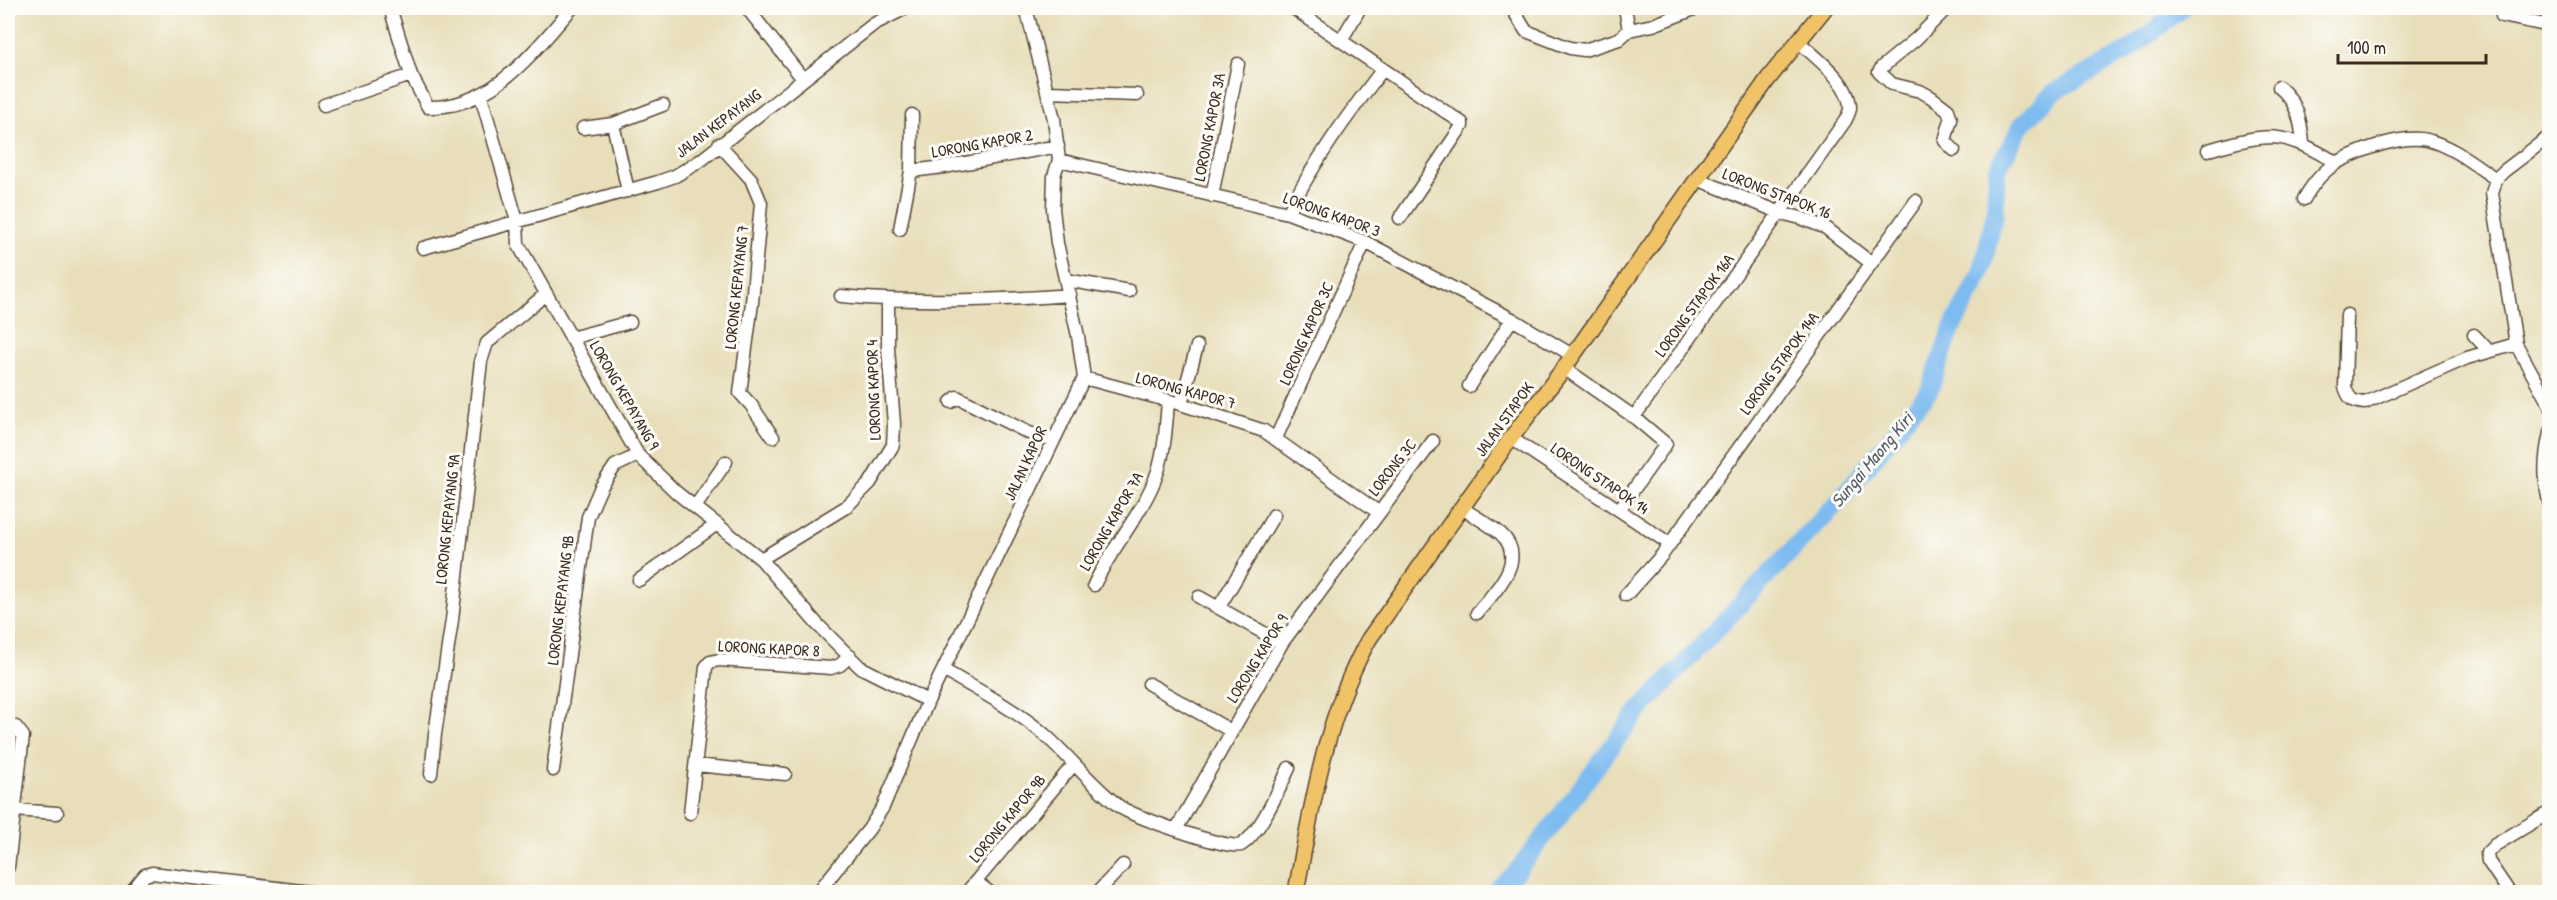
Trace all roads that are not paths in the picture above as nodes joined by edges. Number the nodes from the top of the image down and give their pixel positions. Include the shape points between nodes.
1 (390, 8) edge
2 (572, 8) edge
3 (747, 8) edge
4 (906, 8) edge
5 (1026, 8) edge
6 (1293, 8) edge
7 (1360, 8) edge
8 (1512, 8) edge
9 (1625, 8) edge
10 (1697, 8) edge
11 (1825, 8) edge
12 (1947, 8) edge
13 (2502, 16) dead end
14 (2550, 26) edge
15 (1629, 30) junction
16 (1342, 39) junction
17 (1799, 42) junction
18 (1238, 64) dead end
19 (1383, 69) junction
20 (411, 75) junction
21 (803, 79) junction
22 (2280, 87) dead end
23 (1048, 92) junction
24 (1137, 95) dead end
25 (481, 96) junction
26 (324, 105) dead end
27 (663, 105) dead end
28 (912, 115) dead end
29 (613, 124) junction
30 (583, 128) dead end
31 (2550, 136) edge
32 (2303, 143) junction
33 (719, 144) junction
34 (1058, 146) junction
35 (1954, 150) dead end
36 (2208, 150) dead end
37 (1059, 160) junction
38 (2337, 162) junction
39 (911, 171) junction
40 (1697, 179) junction
41 (2496, 179) junction
42 (628, 191) junction
43 (1212, 196) junction
44 (2304, 199) dead end
45 (1916, 201) dead end
46 (1288, 213) junction
47 (1781, 213) junction
48 (1400, 218) dead end
49 (517, 221) junction
50 (900, 229) dead end
51 (1365, 242) junction
52 (423, 248) dead end
53 (1871, 263) junction
54 (1066, 280) junction
55 (1129, 291) dead end
56 (546, 294) junction
57 (1070, 295) junction
58 (841, 296) dead end
59 (888, 301) junction
60 (2347, 315) dead end
61 (1512, 319) junction
62 (630, 322) dead end
63 (2474, 335) dead end
64 (572, 338) junction
65 (2516, 344) junction
66 (1197, 346) dead end
67 (2488, 350) junction
68 (1572, 355) junction
69 (1564, 368) junction
70 (1084, 378) junction
71 (1469, 386) dead end
72 (951, 402) dead end
73 (1175, 403) junction
74 (2550, 406) edge
75 (1634, 417) junction
76 (2550, 433) edge
77 (772, 437) dead end
78 (1276, 438) junction
79 (1511, 438) junction
80 (1053, 440) junction
81 (1433, 441) dead end
82 (638, 455) junction
83 (726, 462) dead end
84 (2550, 505) edge
85 (695, 507) junction
86 (1462, 507) junction
87 (1619, 510) junction
88 (1378, 512) junction
89 (1274, 515) dead end
90 (717, 524) junction
91 (1670, 544) junction
92 (761, 559) junction
93 (639, 580) dead end
94 (1094, 585) dead end
95 (1626, 595) dead end
96 (1199, 597) dead end
97 (1219, 607) junction
98 (1478, 613) dead end
99 (1282, 643) junction
100 (850, 656) junction
101 (943, 670) junction
102 (1149, 684) dead end
103 (927, 701) junction
104 (8, 726) edge
105 (1231, 731) junction
106 (1074, 764) junction
107 (696, 765) junction
108 (1289, 768) dead end
109 (553, 770) dead end
110 (431, 774) dead end
111 (785, 774) dead end
112 (14, 810) junction
113 (2550, 812) edge
114 (57, 813) dead end
115 (690, 813) dead end
116 (1177, 828) junction
117 (1123, 865) dead end
118 (8, 867) edge
119 (976, 882) junction
120 (282, 891) edge
121 (131, 892) edge
122 (310, 892) edge
123 (818, 892) edge
124 (967, 892) edge
125 (988, 892) edge
126 (1098, 892) edge
127 (1296, 892) edge
128 (2509, 892) edge

1 - 20 street
2 - 25 street via 532,53
3 - 21 street
4 - 21 street, JALAN KEPAYANG via 874,24
5 - 23 street
6 - 16 street
7 - 16 street
8 - 15 street via 1526,31 1576,50 1619,39
9 - 15 street
10 - 15 street
11 - 17 main road, JALAN STAPOK
12 - 35 street via 1880,72 1892,84 1920,91 1948,110 1951,119 1945,141
13 - 14 street
16 - 19 street
17 - 40 main road, JALAN STAPOK
17 - 47 street, LORONG STAPOK 16A via 1836,78 1846,92 1850,108
18 - 43 street, LORONG KAPOR 3A
19 - 46 street via 1328,141
19 - 48 street via 1459,119 1462,126
20 - 25 street via 428,107
20 - 26 street
21 - 33 street, JALAN KEPAYANG
22 - 32 street via 2291,97 2296,109
23 - 24 street
23 - 34 street
25 - 49 street, LORONG KEPAYANG 9
27 - 29 street
28 - 39 street
29 - 30 street
29 - 42 street
31 - 41 street
32 - 36 street via 2285,137 2260,138
32 - 38 street
33 - 42 street, JALAN KEPAYANG via 675,176
33 - 77 street, LORONG KEPAYANG 7 via 751,179 761,203 740,393
34 - 37 street
34 - 39 street, LORONG KAPOR 2
37 - 43 street, LORONG KAPOR 3
37 - 54 street via 1054,176 1053,209
38 - 41 street via 2388,142 2405,138 2428,140
38 - 44 street
39 - 50 street
40 - 47 street, LORONG STAPOK 16
40 - 68 main road, JALAN STAPOK
41 - 65 street via 2493,203
42 - 49 street, JALAN KEPAYANG
43 - 46 street, LORONG KAPOR 3
45 - 53 street, LORONG STAPOK 14A
46 - 51 street, LORONG KAPOR 3
47 - 53 street, LORONG STAPOK 16 via 1826,228
47 - 75 street, LORONG STAPOK 16A
49 - 52 street, JALAN KEPAYANG
49 - 56 street, LORONG KEPAYANG 9 via 518,244
51 - 61 street, LORONG KAPOR 3
51 - 78 street, LORONG KAPOR 3C
53 - 91 street, LORONG STAPOK 14A
54 - 55 street
54 - 57 street
56 - 64 street, LORONG KEPAYANG 9
56 - 110 street, LORONG KEPAYANG 9A via 488,343 481,361 453,620
57 - 59 street
57 - 70 street
58 - 59 street
59 - 92 street, LORONG KAPOR 4 via 892,445 870,483 846,507
60 - 67 street via 2345,387 2348,397 2355,402 2365,403 2388,395
61 - 68 street, LORONG KAPOR 3
61 - 71 street
62 - 64 street
63 - 67 street
64 - 82 street, LORONG KEPAYANG 9
65 - 67 street
65 - 74 street
66 - 73 street, LORONG KAPOR 7A
68 - 69 main road, JALAN STAPOK
69 - 75 street
69 - 79 main road, JALAN STAPOK
70 - 73 street, LORONG KAPOR 7
70 - 80 street, JALAN KAPOR
72 - 80 street via 957,397 1029,433
73 - 78 street, LORONG KAPOR 7 via 1251,425
73 - 94 street, LORONG KAPOR 7A via 1148,495
75 - 87 street via 1666,444
76 - 84 street via 2544,486
78 - 88 street, LORONG KAPOR 7
79 - 86 main road, JALAN STAPOK
79 - 87 street, LORONG STAPOK 14
80 - 101 street, JALAN KAPOR
81 - 88 street, LORONG 3C
82 - 85 street, LORONG KEPAYANG 9
82 - 109 street, LORONG KEPAYANG 9B via 615,466 588,517
83 - 85 street
85 - 90 street, LORONG KEPAYANG 9
86 - 98 street via 1502,535 1512,557 1510,570
86 - 127 main road, JALAN STAPOK via 1359,656 1329,734 1314,789
87 - 91 street, LORONG STAPOK 14
88 - 99 street, LORONG KAPOR 9
89 - 97 street
90 - 92 street, LORONG KEPAYANG 9
90 - 93 street
91 - 95 street, LORONG STAPOK 14A
92 - 100 street, LORONG KEPAYANG 9
96 - 97 street
97 - 99 street
99 - 105 street, LORONG KAPOR 9
100 - 103 street via 860,668
100 - 107 street, LORONG KAPOR 8 via 831,668 710,662 706,667
101 - 103 street, JALAN KAPOR
101 - 106 street via 1018,714
102 - 105 street
103 - 123 street, JALAN KAPOR via 883,807
104 - 112 street via 16,727 23,736
105 - 116 street, LORONG KAPOR 9
106 - 116 street via 1121,808 1142,819
106 - 119 street, LORONG KAPOR 9B
107 - 111 street
107 - 115 street, LORONG KAPOR 8
108 - 116 street via 1256,830 1238,847 1202,839
112 - 114 street
112 - 118 street
113 - 128 street via 2495,844 2487,853 2488,861
117 - 126 street
119 - 124 street
119 - 125 street, LORONG KAPOR 9B
120 - 121 street via 152,873 145,875
120 - 122 street

